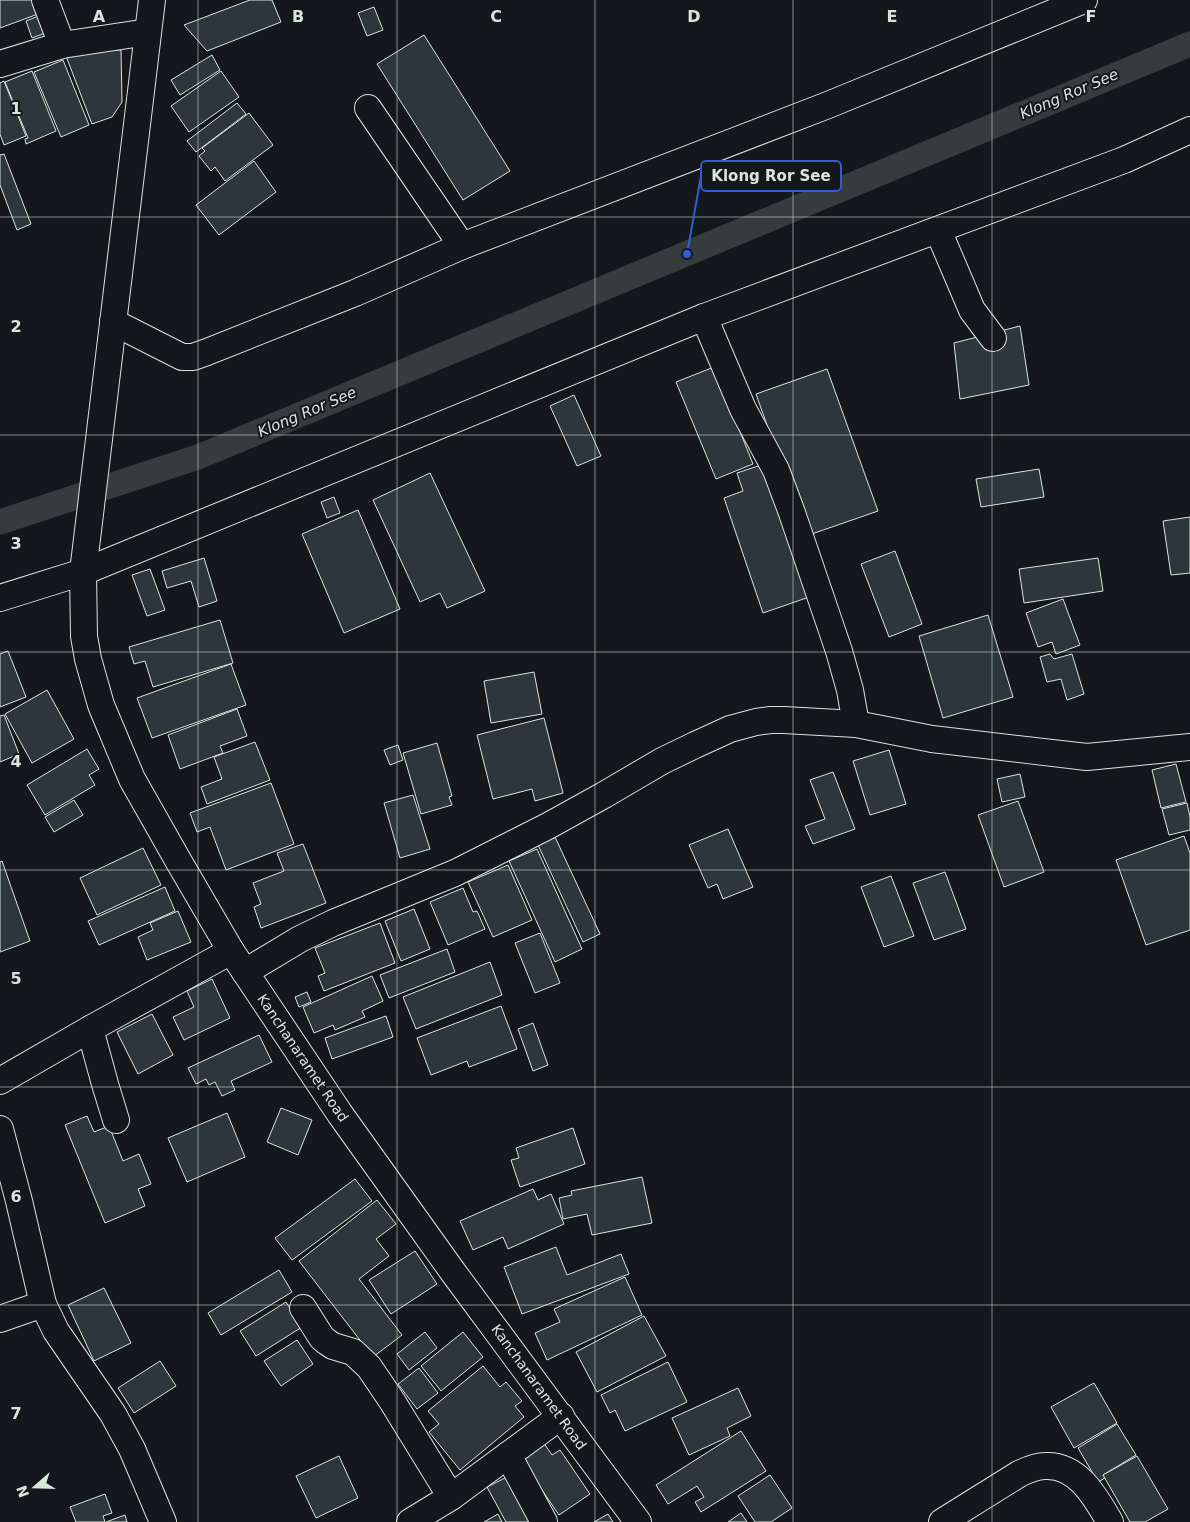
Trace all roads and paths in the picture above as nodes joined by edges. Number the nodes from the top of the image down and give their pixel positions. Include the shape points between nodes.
1 (45, 0) edge
2 (152, 0) edge
3 (1084, 0) edge
4 (148, 32) junction
5 (62, 45) junction
6 (0, 64) edge
7 (368, 108) dead end
8 (1190, 130) edge
9 (938, 230) junction
10 (462, 246) junction
11 (704, 318) junction
12 (113, 322) junction
13 (993, 338) dead end
14 (83, 572) junction
15 (0, 598) edge
16 (856, 724) junction
17 (1189, 750) edge
18 (238, 962) junction
19 (90, 1029) junction
20 (0, 1081) edge
21 (116, 1120) dead end
22 (0, 1129) edge
23 (43, 1304) junction
24 (303, 1308) dead end
25 (0, 1319) edge
26 (561, 1416) junction
27 (508, 1455) junction
28 (451, 1498) junction
29 (163, 1522) edge
30 (410, 1522) edge
31 (544, 1522) edge
32 (638, 1522) edge
33 (942, 1522) edge
34 (1110, 1522) edge

1 - 5 street
2 - 4 street, Kanchanaramet Road
3 - 10 street via 828,105
4 - 5 street
4 - 12 street, Kanchanaramet Road
5 - 6 street
7 - 10 street
8 - 9 street via 1124,160
9 - 11 street
9 - 13 street via 969,306
10 - 12 street via 193,357 182,357
11 - 14 street
11 - 16 street via 743,409 776,470 839,651
12 - 14 street, Kanchanaramet Road
14 - 15 street
14 - 18 street, Kanchanaramet Road via 84,636 94,685 110,728 132,779
16 - 17 street via 932,739 1087,757
16 - 18 street via 771,720 730,729 662,761 588,804 455,873
18 - 19 street
18 - 26 street, Kanchanaramet Road via 340,1114
19 - 20 street
19 - 21 street
22 - 23 street
23 - 25 street
23 - 29 street via 56,1330 113,1414 132,1449
24 - 28 street via 322,1338 333,1346 353,1352 369,1367
26 - 27 street
26 - 32 street, Kanchanaramet Road
27 - 28 street
27 - 31 street
28 - 30 street
33 - 34 street via 1019,1474 1045,1466 1059,1467 1081,1479

